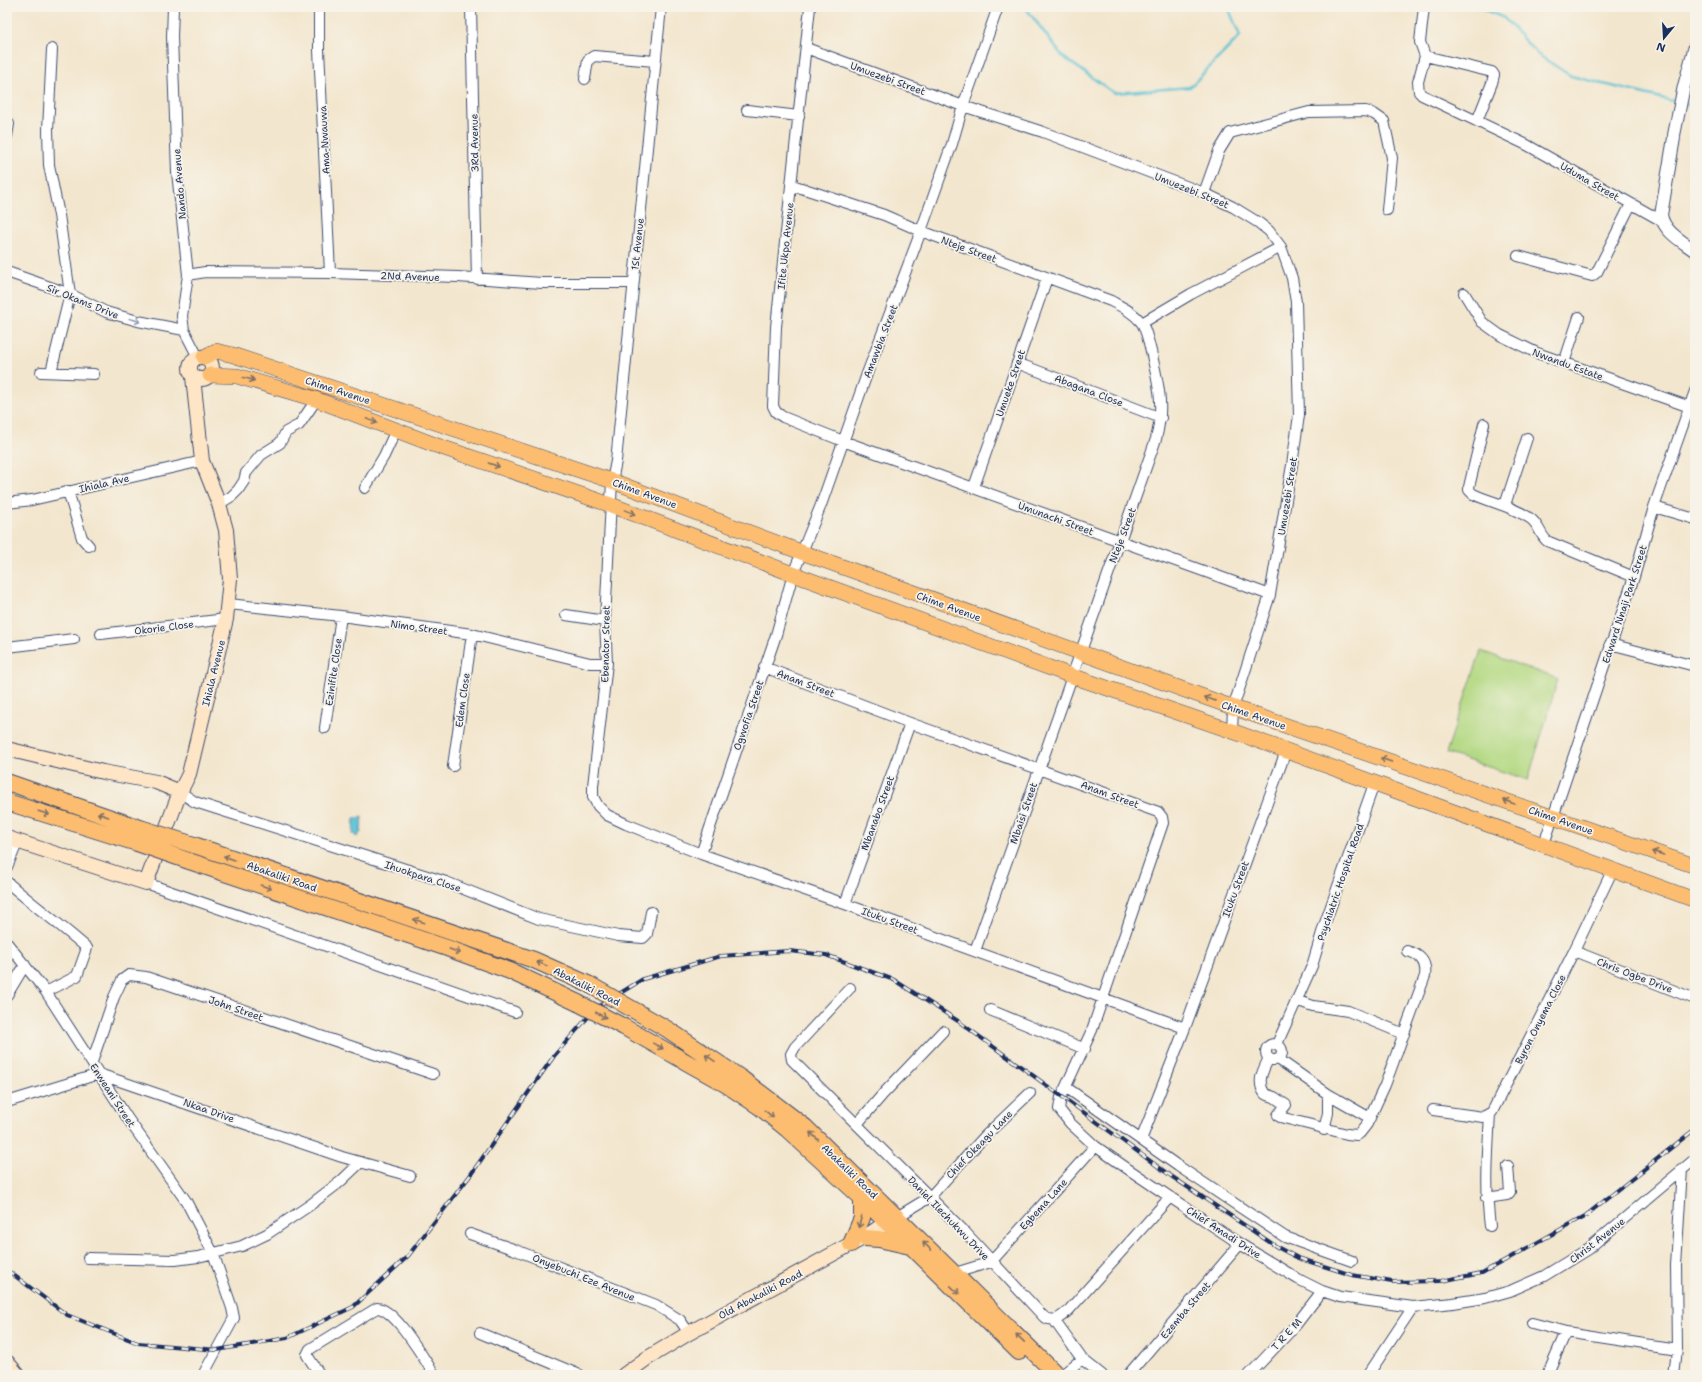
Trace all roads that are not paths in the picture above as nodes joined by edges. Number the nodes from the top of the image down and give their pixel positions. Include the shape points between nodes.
1 (173, 7) edge
2 (319, 7) edge
3 (471, 7) edge
4 (661, 7) edge
5 (810, 7) edge
6 (998, 7) edge
7 (1424, 7) edge
8 (1695, 46) edge
9 (806, 48) junction
10 (52, 49) dead end
11 (1425, 56) junction
12 (655, 61) junction
13 (585, 79) dead end
14 (962, 106) junction
15 (746, 110) dead end
16 (799, 116) junction
17 (1477, 121) junction
18 (9, 124) dead end
19 (7, 136) edge
20 (792, 185) junction
21 (1204, 193) junction
22 (1631, 204) junction
23 (1386, 210) dead end
24 (1662, 221) junction
25 (921, 231) junction
26 (1281, 247) junction
27 (1695, 251) edge
28 (1518, 256) dead end
29 (7, 272) edge
30 (330, 273) junction
31 (188, 275) junction
32 (1046, 278) junction
33 (477, 279) junction
34 (633, 283) junction
35 (1464, 293) dead end
36 (70, 294) junction
37 (1579, 317) dead end
38 (1142, 323) junction
39 (184, 330) junction
40 (201, 357) junction
41 (1018, 363) junction
42 (1564, 363) junction
43 (94, 374) dead end
44 (203, 376) junction
45 (1695, 391) edge
46 (315, 399) junction
47 (1690, 407) junction
48 (1161, 418) junction
49 (1484, 424) dead end
50 (396, 430) junction
51 (1527, 438) dead end
52 (843, 441) junction
53 (202, 461) junction
54 (612, 481) junction
55 (974, 487) junction
56 (365, 488) dead end
57 (68, 491) junction
58 (7, 503) edge
59 (219, 504) junction
60 (610, 505) junction
61 (1505, 505) junction
62 (1654, 508) junction
63 (1695, 519) edge
64 (1121, 542) junction
65 (89, 546) dead end
66 (801, 552) junction
67 (793, 574) junction
68 (1634, 577) junction
69 (1270, 595) junction
70 (229, 604) junction
71 (566, 615) dead end
72 (341, 616) junction
73 (226, 618) junction
74 (605, 621) junction
75 (101, 634) dead end
76 (472, 634) junction
77 (74, 639) dead end
78 (1610, 644) junction
79 (7, 647) edge
80 (1080, 653) junction
81 (607, 663) junction
82 (1695, 666) edge
83 (764, 667) junction
84 (1072, 676) junction
85 (1233, 708) junction
86 (910, 723) junction
87 (325, 728) dead end
88 (1232, 731) junction
89 (7, 749) edge
90 (1286, 751) junction
91 (452, 766) dead end
92 (1039, 769) junction
93 (7, 782) edge
94 (1374, 784) junction
95 (180, 792) junction
96 (7, 802) edge
97 (598, 806) joint
98 (1554, 817) junction
99 (138, 835) junction
100 (12, 840) edge
101 (1544, 844) junction
102 (701, 854) junction
103 (1695, 866) edge
104 (7, 867) edge
105 (1614, 869) junction
106 (7, 882) edge
107 (146, 883) junction
108 (1695, 900) edge
109 (845, 904) junction
110 (651, 912) dead end
111 (7, 943) edge
112 (975, 951) junction
113 (1407, 951) dead end
114 (1574, 951) junction
115 (25, 965) junction
116 (850, 988) dead end
117 (46, 992) junction
118 (7, 995) edge
119 (1695, 998) edge
120 (1102, 999) junction
121 (1296, 1000) junction
122 (990, 1010) dead end
123 (515, 1012) dead end
124 (1185, 1028) junction
125 (943, 1031) dead end
126 (1404, 1034) junction
127 (1085, 1049) junction
128 (1273, 1059) junction
129 (92, 1062) junction
130 (99, 1074) junction
131 (433, 1074) dead end
132 (1066, 1088) junction
133 (1030, 1093) dead end
134 (1328, 1094) junction
135 (7, 1102) edge
136 (1059, 1109) joint
137 (1433, 1110) dead end
138 (1490, 1114) junction
139 (1370, 1118) junction
140 (858, 1124) junction
141 (1324, 1130) junction
142 (1141, 1140) junction
143 (1095, 1146) junction
144 (1695, 1159) edge
145 (361, 1162) junction
146 (1508, 1166) dead end
147 (1682, 1169) junction
148 (410, 1176) dead end
149 (930, 1197) junction
150 (1170, 1197) junction
151 (862, 1198) junction
152 (1486, 1198) junction
153 (892, 1220) junction
154 (1490, 1226) dead end
155 (470, 1234) dead end
156 (858, 1241) junction
157 (1240, 1244) junction
158 (910, 1246) junction
159 (213, 1253) junction
160 (88, 1258) dead end
161 (1352, 1261) dead end
162 (991, 1262) junction
163 (954, 1273) junction
164 (1322, 1291) junction
165 (1413, 1307) junction
166 (1054, 1320) junction
167 (1532, 1323) dead end
168 (1566, 1332) junction
169 (480, 1333) dead end
170 (689, 1333) junction
171 (1677, 1349) junction
172 (1082, 1360) junction
173 (7, 1362) edge
174 (1371, 1374) edge
175 (18, 1375) edge
176 (203, 1375) edge
177 (320, 1375) edge
178 (436, 1375) edge
179 (580, 1375) edge
180 (624, 1375) edge
181 (1043, 1375) edge
182 (1057, 1375) edge
183 (1062, 1375) edge
184 (1102, 1375) edge
185 (1128, 1375) edge
186 (1249, 1375) edge
187 (1547, 1375) edge
188 (1674, 1375) edge

1 - 31 street, Nando Avenue via 177,172
2 - 30 street, Ama-Nwauwa
3 - 33 street, 3Rd Avenue
4 - 12 street, 1St Avenue
5 - 9 street, Ifite Ukpo Avenue
6 - 14 street, Amawbia Street
7 - 11 street, Uduma Street via 1420,42
8 - 24 street via 1666,173
9 - 14 street, Umuezebi Street
9 - 16 street, Ifite Ukpo Avenue
10 - 36 street via 49,165
11 - 17 street, Uduma Street via 1418,82 1419,92
11 - 17 street via 1492,72 1492,83
12 - 13 street via 594,56 588,60
12 - 34 street, 1St Avenue
14 - 21 street, Umuezebi Street via 1043,132
14 - 25 street, Amawbia Street via 952,144
15 - 16 street
16 - 20 street, Ifite Ukpo Avenue
17 - 22 street, Uduma Street via 1527,145
18 - 19 street
20 - 25 street, Nteje Street via 884,215
20 - 52 street, Ifite Ukpo Avenue via 776,327 773,406 783,417
21 - 23 street via 1219,152 1230,133 1310,112 1366,111 1380,117 1387,130 1392,169
21 - 26 street, Umuezebi Street via 1259,223
22 - 24 street, Uduma Street
22 - 28 street via 1597,272 1592,276
24 - 27 street, Uduma Street
25 - 32 street, Nteje Street
25 - 52 street, Amawbia Street
26 - 38 street
26 - 69 street, Umuezebi Street via 1292,278 1296,302 1299,415
29 - 36 street, Sir Okams Drive
30 - 31 street, 2Nd Avenue via 212,272
30 - 33 street, 2Nd Avenue
31 - 39 street, Nando Avenue via 182,316
32 - 38 street, Nteje Street via 1111,301 1123,307
32 - 41 street, Umueke Street
33 - 34 street, 2Nd Avenue via 542,283
34 - 54 street, 1St Avenue
35 - 42 street, Nwandu Estate via 1485,325 1537,354
36 -> 39 street, Sir Okams Drive via 106,312
36 - 43 street via 46,372
37 - 42 street
38 - 48 street, Nteje Street via 1160,400
39 - 40 street, Nando Avenue
40 - 44 main road via 211,363 212,368
40 - 44 main road via 194,360 190,368
40 - 54 main road, Chime Avenue via 216,351 233,355
41 - 48 street, Abagana Close
41 - 55 street, Umueke Street
42 - 47 street, Nwandu Estate
44 -> 46 main road, Chime Avenue via 236,376
44 - 53 main road, Ihiala Avenue via 196,412
45 - 47 street, Edward Nnaji Park Street
46 -> 50 main road, Chime Avenue
46 - 59 street via 299,425 286,432 280,443 261,455 246,473 244,481 235,493
47 - 62 street, Edward Nnaji Park Street
48 - 64 street, Nteje Street
49 - 61 street via 1469,490 1479,497
50 - 56 street
50 -> 60 main road, Chime Avenue
51 - 61 street
52 - 55 street, Umunachi Street
52 - 66 street, Amawbia Street via 821,505
53 - 57 street, Ihiala Ave
53 - 59 main road, Ihiala Avenue
54 - 60 street, Ebenator Street
54 - 66 main road, Chime Avenue
55 - 64 street, Umunachi Street
57 - 58 street, Ihiala Ave
57 - 65 street via 82,538
59 - 70 main road, Ihiala Avenue via 226,530 229,557
60 -> 67 main road, Chime Avenue
60 - 74 street, Ebenator Street
61 - 68 street via 1531,519 1548,541
62 - 63 street
62 - 68 street, Edward Nnaji Park Street
64 - 69 street, Umunachi Street
64 - 80 street, Nteje Street
66 - 67 street, Amawbia Street
66 - 80 main road, Chime Avenue
67 - 83 street, Ogwofia Street
67 - 84 main road, Chime Avenue
68 - 78 street, Edward Nnaji Park Street
69 - 85 street, Umuezebi Street
70 - 72 street, Nimo Street
70 - 73 main road, Ihiala Avenue
71 - 74 street
72 - 76 street, Nimo Street
72 - 87 street, Ezinifite Close
73 - 75 street, Okorie Close
73 - 95 main road, Ihiala Avenue via 189,774
74 - 81 street, Ebenator Street
76 - 81 street, Nimo Street via 590,663
76 - 91 street, Edem Close
77 - 79 street
78 - 82 street
78 - 98 street, Edward Nnaji Park Street
80 - 84 street, Nteje Street
85 -> 80 main road, Chime Avenue
81 - 97 street, Ebenator Street via 593,786 593,797
83 - 86 street, Anam Street
83 - 102 street, Ogwofia Street
84 - 88 main road, Chime Avenue
84 - 92 street, Mbaisi Street
85 - 88 street, Umuezebi Street
98 -> 85 main road, Chime Avenue
86 - 92 street, Anam Street
86 - 109 street, Mbanabo Street
88 - 90 main road, Chime Avenue
89 - 95 main road via 156,782
90 - 94 main road, Chime Avenue
90 - 124 street, Ituku Street
92 - 112 street, Mbaisi Street
92 - 120 street, Anam Street via 1133,802 1158,812 1162,817 1163,823
99 -> 93 highway, Abakaliki Road
94 - 101 main road, Chime Avenue
94 - 121 street, Psychiatric Hospital Road via 1306,980
95 - 107 main road, Ihiala Avenue
95 - 110 street, Ihuokpara Close via 195,802 446,882 539,919 618,936 643,938 647,934
96 -> 99 highway, Abakaliki Road
97 - 102 street, Ituku Street via 607,815 626,824
98 - 101 street, Edward Nnaji Park Street
103 -> 98 main road, Chime Avenue
99 -> 151 highway, Abakaliki Road, bridge via 189,861 448,948 510,971 578,1003 727,1085 760,1107
153 -> 99 highway, Abakaliki Road, bridge via 815,1136 787,1113 742,1079 667,1029 590,986 534,960 194,845
100 - 104 street
100 - 107 main road
101 - 105 main road, Chime Avenue
102 - 109 street, Ituku Street
105 - 108 main road, Chime Avenue
105 - 114 street, Byron Onyema Close
106 - 117 street via 86,948 77,976
107 - 123 street
109 - 112 street, Ituku Street
111 - 115 street, Enweani Street
112 - 120 street, Ituku Street
113 - 126 street via 1417,954 1426,969
114 - 119 street, Chris Ogbe Drive
114 - 138 street, Byron Onyema Close via 1508,1084
115 - 117 street, Enweani Street
115 - 118 street
116 - 140 street, Daniel Ilechukwu Drive via 795,1047 791,1057
117 - 129 street, Enweani Street
120 - 124 street, Ituku Street
120 - 127 street, Anam Street
121 - 126 street via 1313,1006 1348,1011
121 - 128 street via 1277,1044 1270,1044 1266,1049
122 - 127 street
124 - 142 street, Ituku Street
125 - 140 street
126 - 139 street
127 - 132 street, Anam Street
128 - 134 street
128 - 141 street via 1261,1076 1260,1084 1265,1094 1286,1105 1278,1115
129 - 130 street, Enweani Street
129 - 131 street, John Street via 114,998 122,980 129,974 146,977
130 - 135 street
130 - 145 street, Nkaa Drive
130 - 159 street, Enweani Street via 186,1201
132 - 136 street, Anam Street
132 - 142 street
133 - 149 street, Chief Okeagu Lane via 985,1136
134 - 139 street
134 - 141 street via 1328,1113
136 - 143 street, Chief Amadi Drive
137 - 138 street via 1483,1117
138 - 152 street
139 - 141 street via 1357,1135
140 - 149 street, Daniel Ilechukwu Drive
142 - 161 street via 1285,1237
143 - 150 street, Chief Amadi Drive
143 - 162 street, Egbema Lane
144 - 147 street, Christ Avenue
145 - 148 street, Nkaa Drive
145 - 159 street via 310,1205 267,1234 242,1246
146 - 152 street via 1510,1192 1507,1195
147 - 165 street, Christ Avenue via 1588,1249 1544,1276 1510,1291 1485,1298
147 - 171 street via 1676,1265
149 - 153 street, Chief Okeagu Lane
149 - 162 street, Daniel Ilechukwu Drive
150 - 157 street, Chief Amadi Drive
150 - 166 street via 1069,1310
151 - 153 highway, Abakaliki Road
151 -> 156 highway
152 - 154 street
153 - 156 main road, Old Abakaliki Road
153 - 158 highway, Abakaliki Road
163 -> 153 highway, Abakaliki Road
155 - 170 street, Onyebuchi Eze Avenue via 656,1305 680,1320
156 - 158 highway via 879,1239
156 - 170 main road, Old Abakaliki Road
157 - 164 street, Chief Amadi Drive
157 - 185 street, Ezemba Street
158 -> 181 highway, Abakaliki Road
159 - 160 street via 175,1260
159 - 176 street, Enweani Street via 234,1318
162 - 163 street
162 - 166 street, Daniel Ilechukwu Drive via 1044,1317
182 -> 163 highway, Abakaliki Road
164 - 165 street, Chief Amadi Drive via 1353,1300
164 - 186 street, T R E M via 1295,1326
165 - 174 street
166 - 172 street
167 - 168 street
168 - 171 street
168 - 187 street
169 - 179 street
170 - 180 main road, Old Abakaliki Road
171 - 188 street
172 - 183 street
172 - 184 street
173 - 175 main road
177 - 178 street via 308,1358 310,1349 377,1308 385,1311 400,1325

